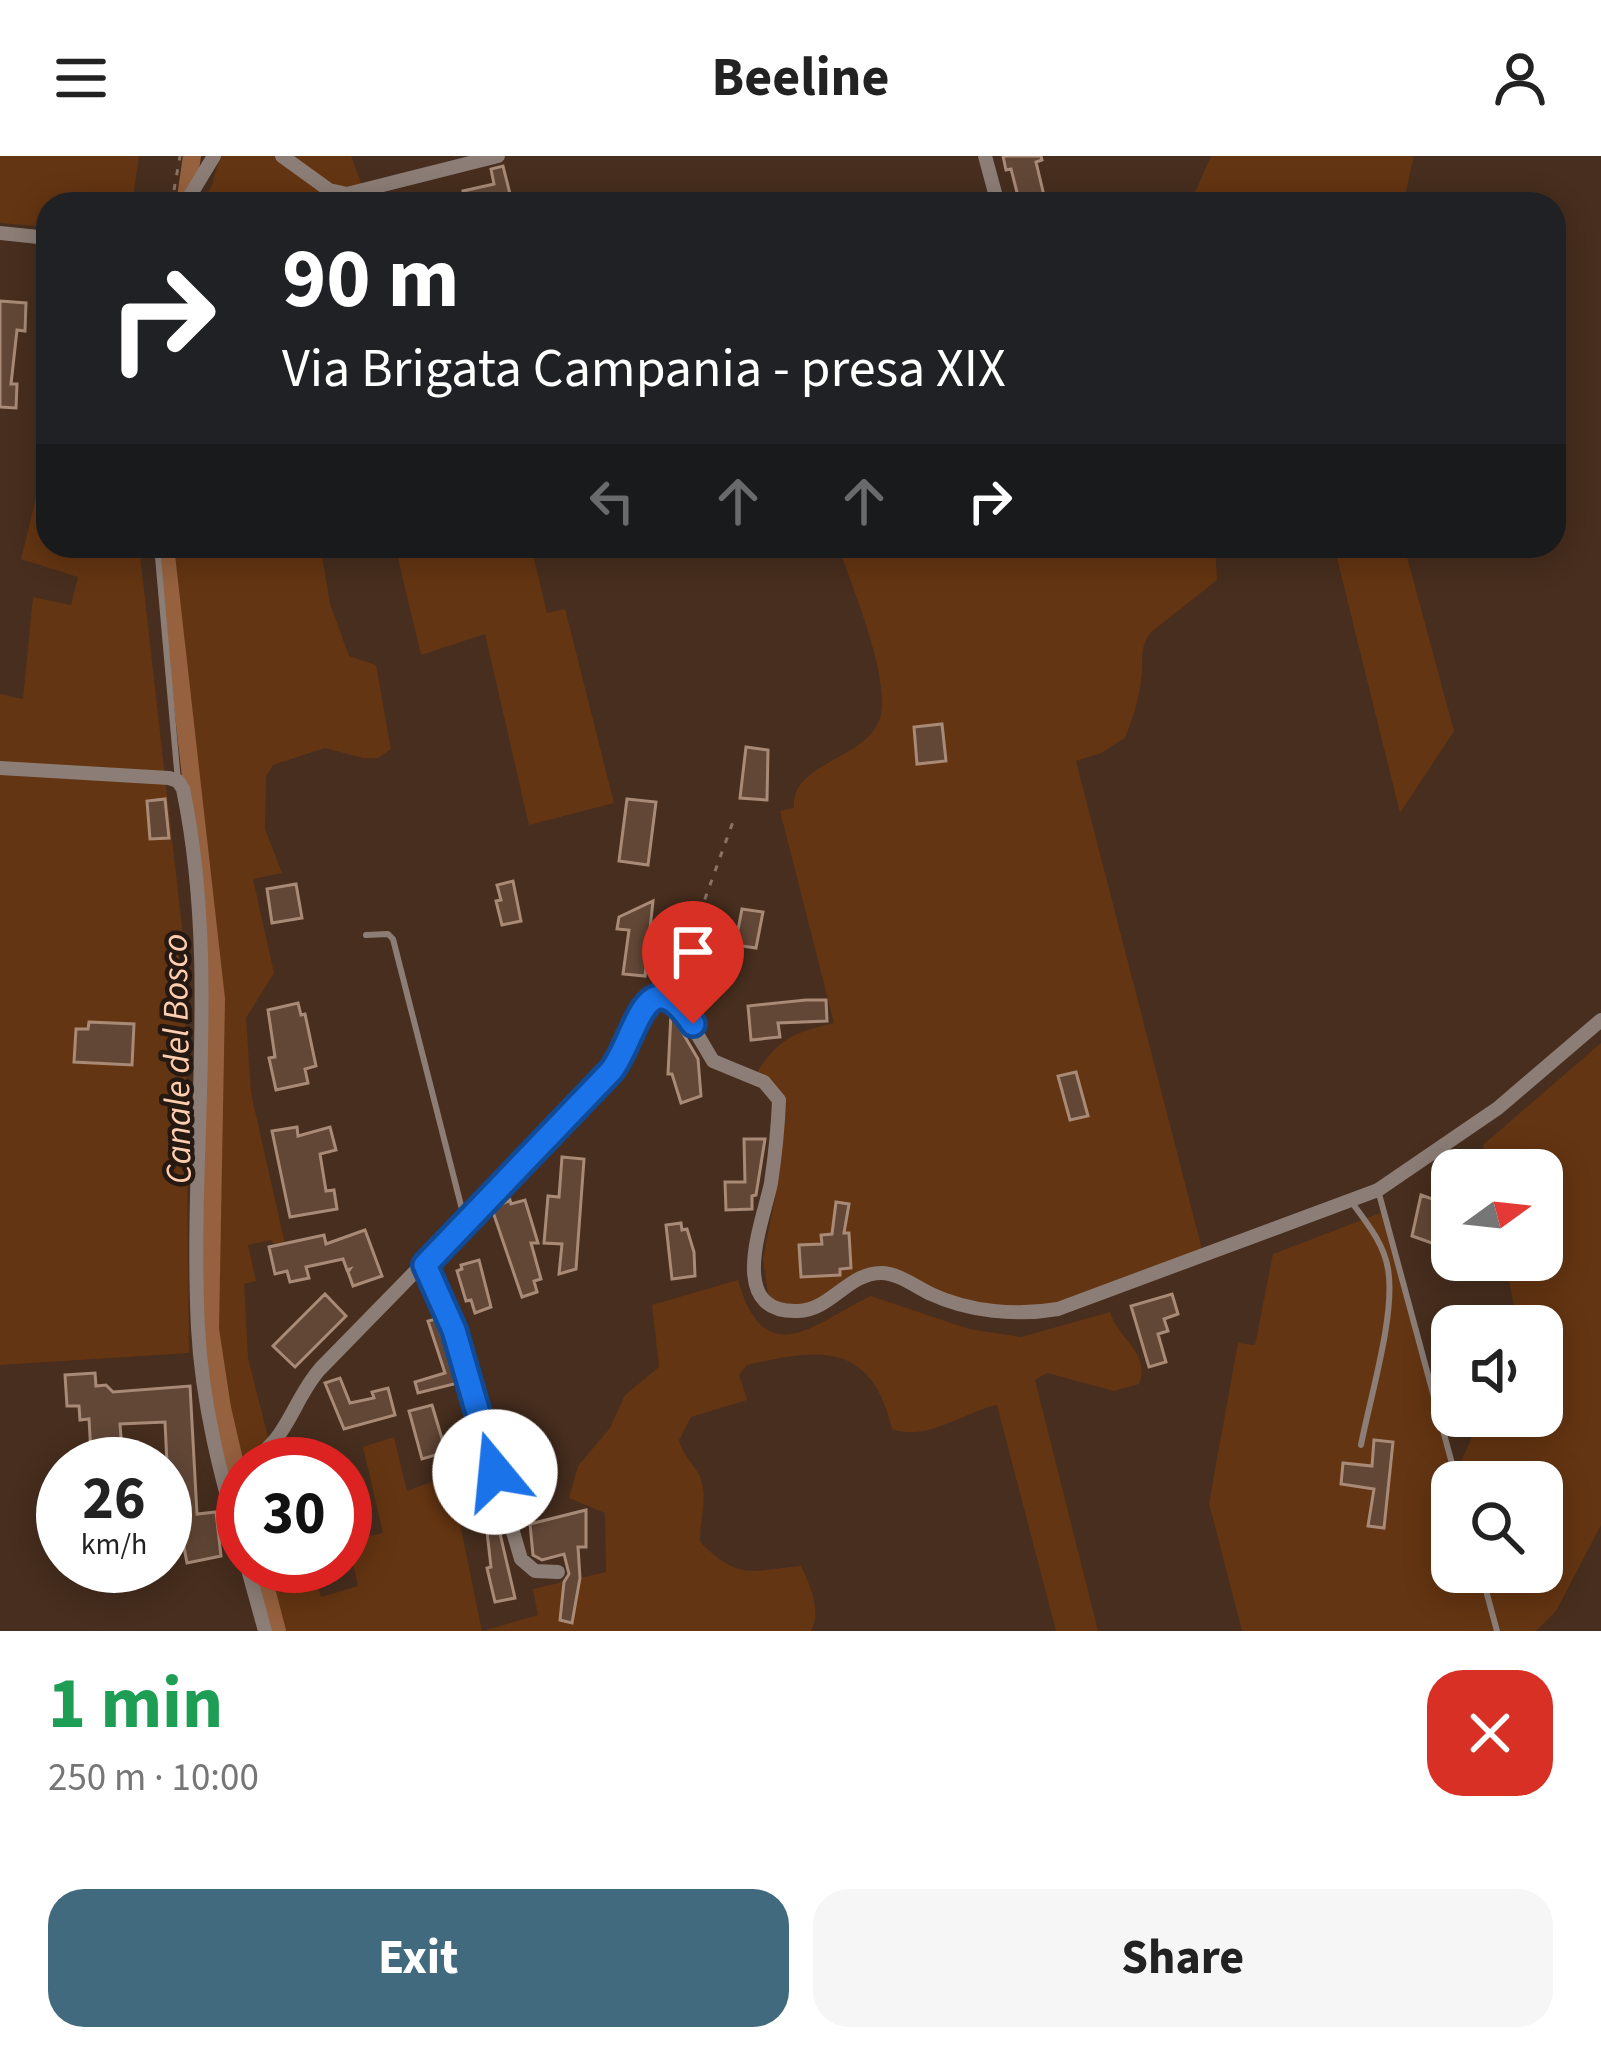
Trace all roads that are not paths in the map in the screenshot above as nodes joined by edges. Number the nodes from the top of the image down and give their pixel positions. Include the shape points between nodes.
1 (214, 156) edge
2 (282, 156) edge
3 (498, 156) edge
4 (985, 156) edge
5 (190, 192) edge
6 (338, 192) edge
7 (355, 192) edge
8 (995, 192) edge
9 (0, 233) edge
10 (36, 237) edge
11 (158, 558) edge
12 (0, 768) edge
13 (178, 781) junction
14 (366, 935) dead end
15 (1601, 1020) edge
16 (1378, 1190) junction
17 (1350, 1201) junction
18 (465, 1223) junction
19 (425, 1265) junction
20 (281, 1437) edge
21 (1361, 1444) dead end
22 (216, 1450) edge
23 (1450, 1461) edge
24 (558, 1572) dead end
25 (255, 1593) edge
26 (1487, 1593) edge
27 (264, 1629) edge
28 (1497, 1631) edge

1 - 5 street
2 - 6 street
3 - 7 street
4 - 8 street
9 - 10 street
11 - 13 lane
12 - 13 street
13 - 22 street via 203,968 198,1326
14 - 18 lane via 393,940
15 - 16 street via 1498,1108
16 - 17 street
16 - 23 lane
17 - 18 street via 1058,1309 953,1303 883,1272 802,1311 774,1306 757,1283 753,1252 779,1100 764,1082 713,1061 668,997 646,1004 611,1071
17 - 21 lane via 1381,1247 1389,1281
18 - 19 street
19 - 20 street via 305,1386
19 - 24 street via 454,1330 521,1559 535,1571
25 - 27 street
26 - 28 lane

